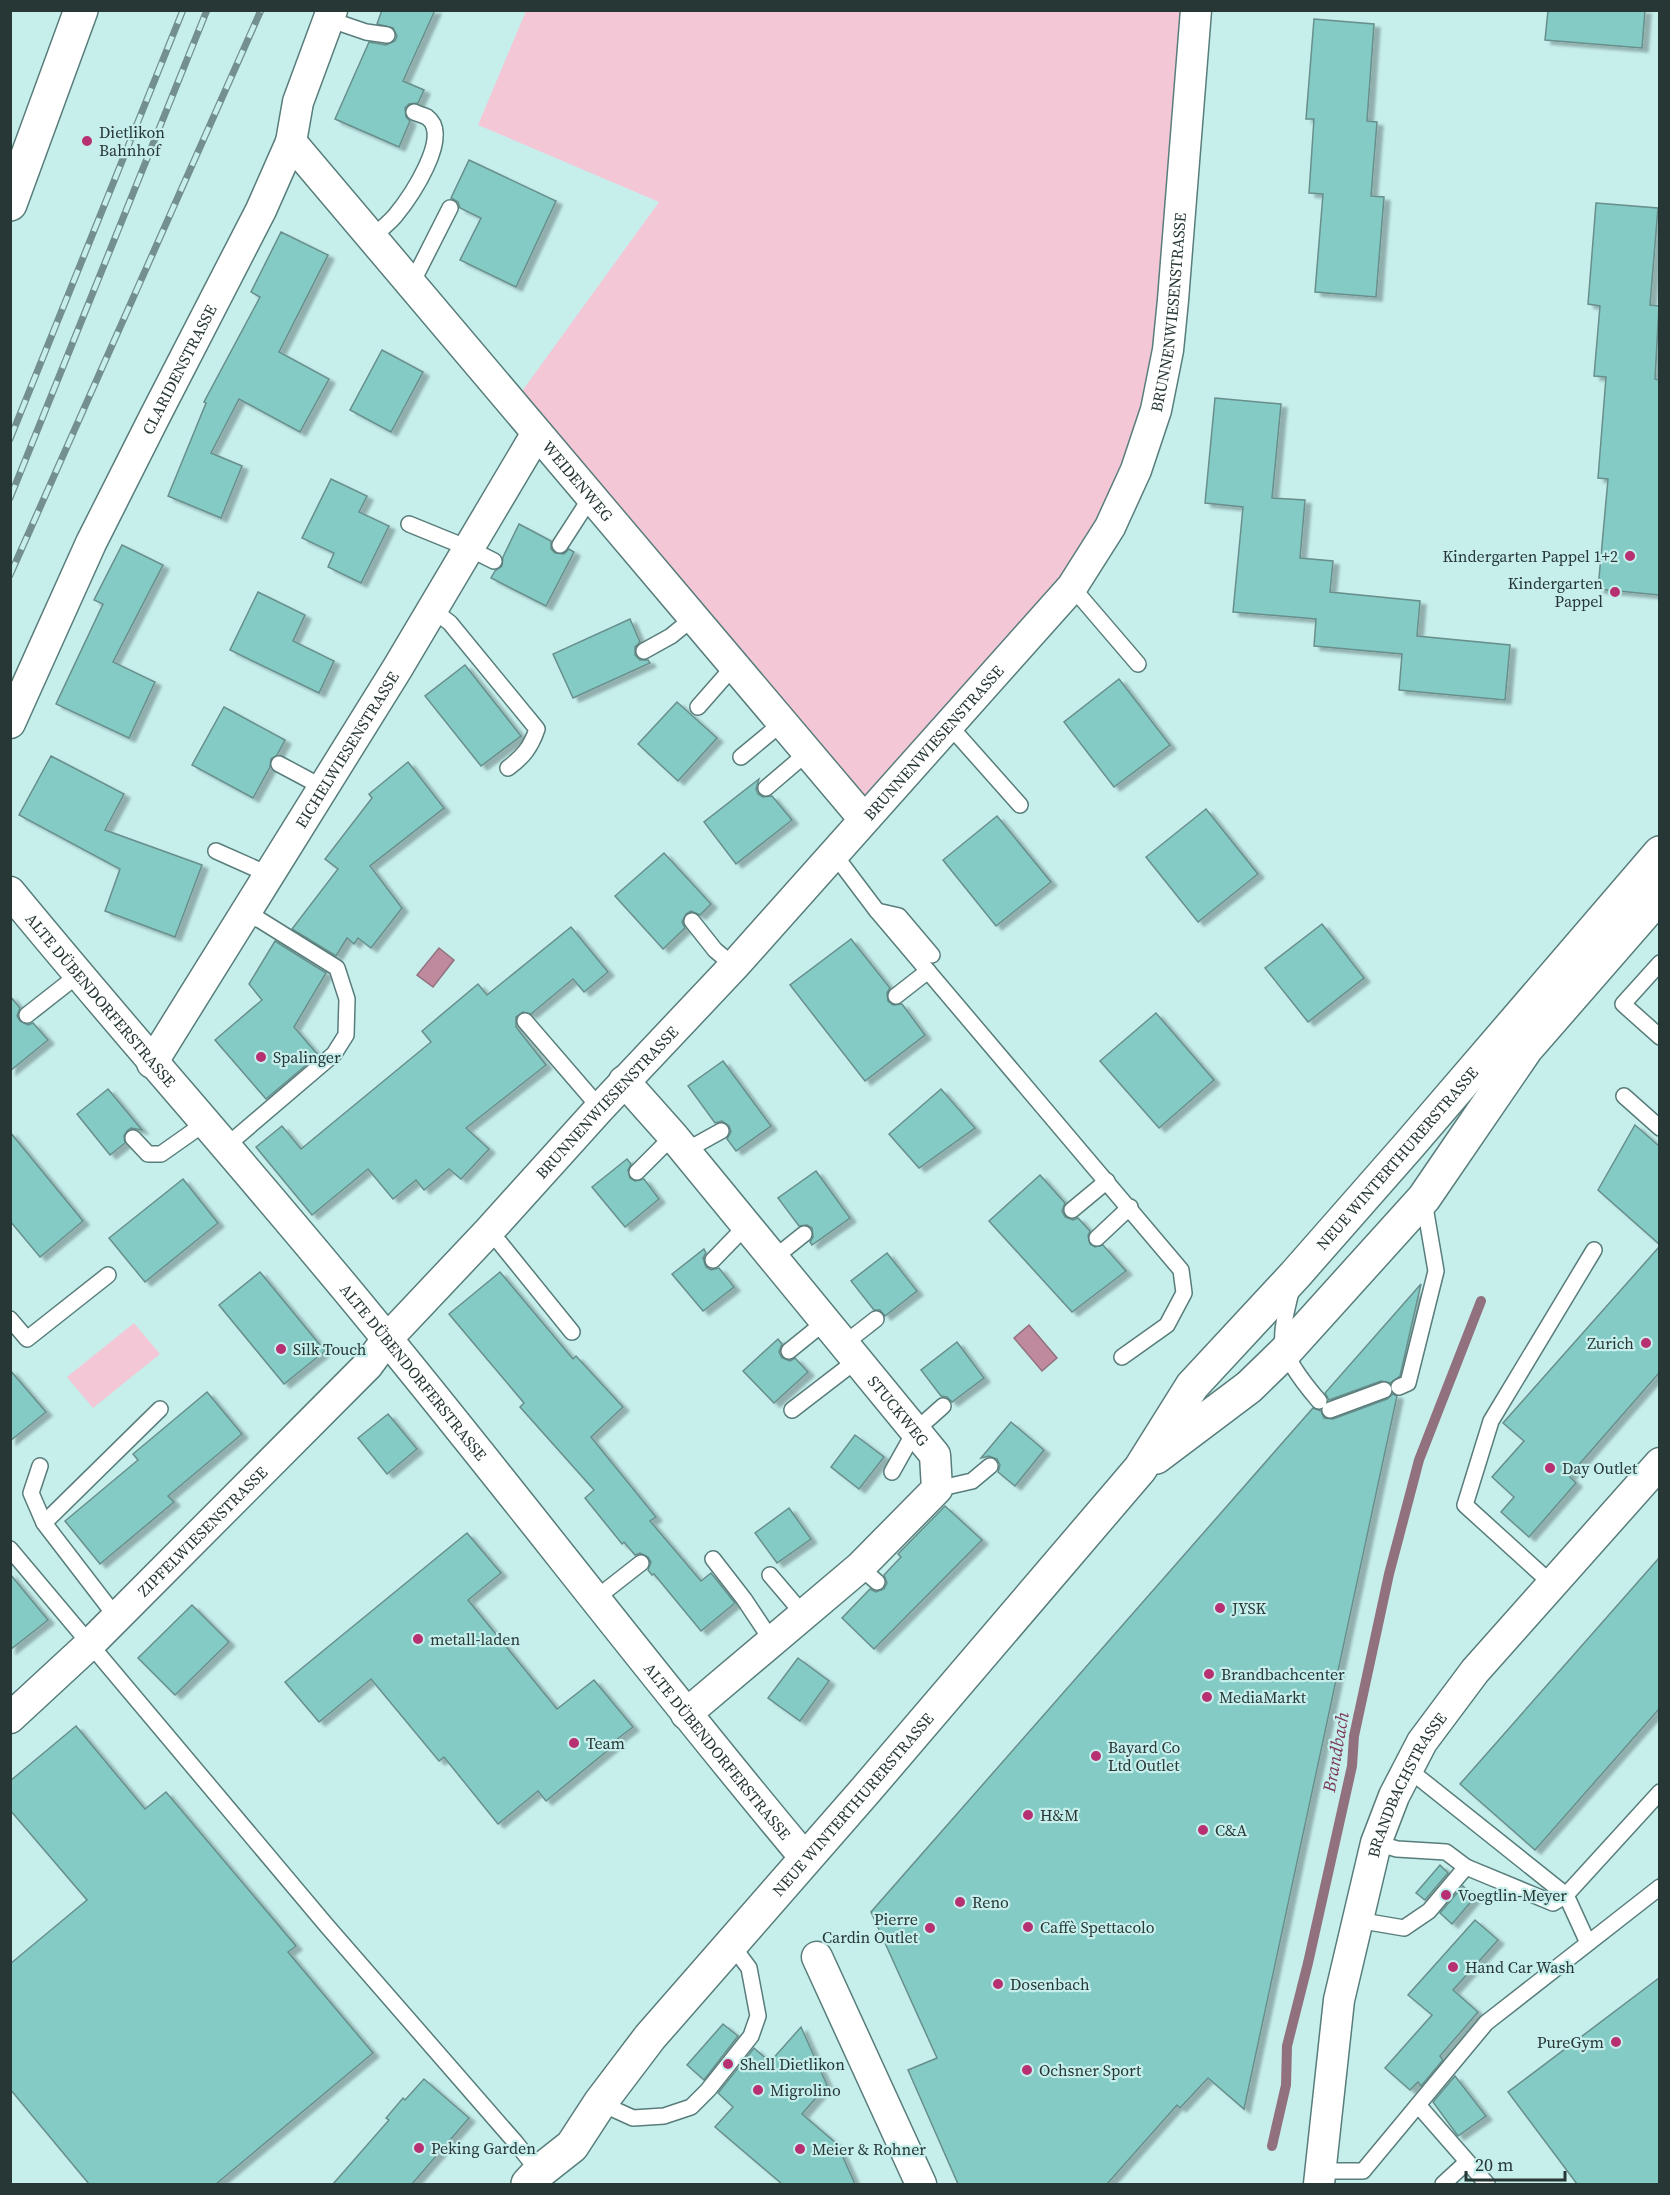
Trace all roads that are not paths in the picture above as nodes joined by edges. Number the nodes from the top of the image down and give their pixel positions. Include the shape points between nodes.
1 (81, 10) edge
2 (1196, 10) edge
3 (330, 15) edge
4 (387, 35) dead end
5 (414, 112) dead end
6 (291, 142) junction
7 (10, 204) edge
8 (450, 208) dead end
9 (371, 238) junction
10 (411, 285) junction
11 (537, 433) junction
12 (591, 497) junction
13 (409, 524) dead end
14 (560, 545) dead end
15 (481, 555) junction
16 (1072, 587) junction
17 (432, 609) junction
18 (693, 618) junction
19 (644, 651) dead end
20 (1138, 664) dead end
21 (734, 666) junction
22 (698, 707) dead end
23 (10, 723) edge
24 (782, 723) junction
25 (948, 724) junction
26 (807, 753) junction
27 (741, 757) dead end
28 (279, 764) dead end
29 (508, 768) dead end
30 (324, 788) junction
31 (766, 788) dead end
32 (1020, 805) dead end
33 (864, 819) junction
34 (216, 851) dead end
35 (1659, 853) edge
36 (834, 854) junction
37 (270, 875) junction
38 (10, 892) edge
39 (1659, 895) edge
40 (877, 911) junction
41 (245, 914) junction
42 (692, 921) dead end
43 (932, 955) dead end
44 (1659, 963) edge
45 (734, 966) junction
46 (928, 971) junction
47 (78, 975) junction
48 (896, 996) dead end
49 (27, 1015) dead end
50 (525, 1021) dead end
51 (1659, 1037) edge
52 (152, 1063) junction
53 (624, 1082) junction
54 (1624, 1096) dead end
55 (600, 1108) junction
56 (205, 1123) junction
57 (1659, 1128) edge
58 (721, 1131) dead end
59 (133, 1138) dead end
60 (679, 1143) junction
61 (225, 1147) junction
62 (637, 1172) dead end
63 (1107, 1181) junction
64 (1424, 1198) junction
65 (1130, 1207) junction
66 (1071, 1210) dead end
67 (746, 1226) junction
68 (488, 1232) junction
69 (804, 1234) dead end
70 (1096, 1238) dead end
71 (1594, 1250) dead end
72 (774, 1258) junction
73 (713, 1260) dead end
74 (108, 1275) dead end
75 (1294, 1275) junction
76 (10, 1319) edge
77 (876, 1319) dead end
78 (572, 1332) dead end
79 (387, 1338) junction
80 (842, 1341) junction
81 (789, 1351) dead end
82 (1285, 1352) junction
83 (1122, 1357) dead end
84 (943, 1406) dead end
85 (159, 1409) dead end
86 (792, 1410) dead end
87 (915, 1431) junction
88 (1659, 1463) edge
89 (40, 1466) dead end
90 (990, 1466) dead end
91 (1140, 1469) junction
92 (892, 1472) dead end
93 (934, 1500) junction
94 (44, 1523) junction
95 (10, 1549) edge
96 (714, 1559) dead end
97 (641, 1563) dead end
98 (770, 1575) dead end
99 (1552, 1584) junction
100 (595, 1599) junction
101 (804, 1615) junction
102 (117, 1618) junction
103 (772, 1641) junction
104 (90, 1644) junction
105 (686, 1714) junction
106 (10, 1718) edge
107 (1408, 1769) junction
108 (1659, 1792) edge
109 (1376, 1843) junction
110 (806, 1859) junction
111 (1466, 1867) junction
112 (1659, 1887) edge
113 (1566, 1895) junction
114 (1357, 1920) junction
115 (1588, 1943) junction
116 (731, 1944) junction
117 (818, 1957) dead end
118 (600, 2103) junction
119 (1418, 2105) junction
120 (1467, 2162) junction
121 (1320, 2178) edge
122 (543, 2180) edge
123 (921, 2184) edge
124 (1443, 2184) edge
125 (1486, 2184) edge

1 - 7 main road
2 - 16 street, BRUNNENWIESENSTRASSE via 1171,320 1156,410 1136,470 1110,527
3 - 4 lane via 366,32
3 - 6 street, CLARIDENSTRASSE via 298,102
5 - 9 lane via 428,118 434,127 435,146 422,178 394,217
6 - 9 street, WEIDENWEG
6 - 23 street, CLARIDENSTRASSE via 261,210 87,553
8 - 10 lane
9 - 10 street, WEIDENWEG
10 - 11 street, WEIDENWEG
11 - 12 street, WEIDENWEG
11 - 15 street, EICHELWIESENSTRASSE
12 - 14 lane
12 - 18 street, WEIDENWEG
13 - 15 lane
15 - 17 street, EICHELWIESENSTRASSE
16 - 20 lane
16 - 25 street, BRUNNENWIESENSTRASSE
17 - 29 lane via 450,623 537,729 531,745
17 - 30 street, EICHELWIESENSTRASSE
18 - 19 lane
18 - 21 street, WEIDENWEG
21 - 22 lane
21 - 24 street, WEIDENWEG
24 - 26 street, WEIDENWEG
24 - 27 lane
25 - 32 lane
25 - 33 street, BRUNNENWIESENSTRASSE
26 - 31 lane
26 - 33 street, WEIDENWEG
28 - 30 lane
30 - 37 street, EICHELWIESENSTRASSE
33 - 36 street, BRUNNENWIESENSTRASSE
34 - 37 lane
35 - 75 main road, NEUE WINTERTHURERSTRASSE
36 - 40 lane
36 - 45 street, BRUNNENWIESENSTRASSE
37 - 41 street, EICHELWIESENSTRASSE
38 - 47 street, ALTE DÜBENDORFERSTRASSE
39 - 64 main road, NEUE WINTERTHURERSTRASSE via 1526,1049
40 - 43 lane via 899,916
40 - 46 lane
41 - 52 street, EICHELWIESENSTRASSE
41 - 61 lane via 337,968 347,999 346,1035 334,1054
42 - 45 lane
44 - 51 lane via 1623,1004
45 - 53 street, BRUNNENWIESENSTRASSE
46 - 48 lane
46 - 63 lane
47 - 49 lane
47 - 52 street, ALTE DÜBENDORFERSTRASSE
50 - 55 lane
52 - 56 street, ALTE DÜBENDORFERSTRASSE
53 - 55 street, BRUNNENWIESENSTRASSE
53 - 60 street, STUCKWEG
54 - 57 lane
55 - 68 street, BRUNNENWIESENSTRASSE
56 - 59 lane via 161,1154 148,1154
56 - 61 street, ALTE DÜBENDORFERSTRASSE
58 - 60 lane
60 - 62 lane
60 - 67 street, STUCKWEG
61 - 79 street, ALTE DÜBENDORFERSTRASSE
63 - 65 lane
63 - 66 lane
64 - 82 main road, NEUE WINTERTHURERSTRASSE
64 - 82 lane via 1436,1271 1408,1383 1324,1406
65 - 70 lane
65 - 83 lane via 1181,1270 1184,1293 1167,1324
67 - 72 street, STUCKWEG
67 - 73 lane
68 - 78 lane
68 - 79 street, BRUNNENWIESENSTRASSE
69 - 72 lane
71 - 99 lane via 1491,1421 1465,1505
72 - 80 street, STUCKWEG
74 - 76 lane via 27,1339
75 - 82 lane via 1282,1340
75 - 91 main road, NEUE WINTERTHURERSTRASSE via 1192,1386
77 - 80 lane
79 - 100 street, ALTE DÜBENDORFERSTRASSE
79 - 102 street, ZIPFELWIESENSTRASSE via 368,1365
80 - 81 lane
80 - 86 lane
80 - 87 street, STUCKWEG
82 - 91 main road, NEUE WINTERTHURERSTRASSE via 1250,1387
84 - 87 lane
85 - 94 lane
87 - 92 lane
87 - 93 street, STUCKWEG via 934,1455
88 - 99 street, BRANDBACHSTRASSE
89 - 94 lane via 31,1493
90 - 93 lane via 972,1481
91 - 110 main road, NEUE WINTERTHURERSTRASSE
93 - 101 street via 868,1575
94 - 102 lane
95 - 104 lane
96 - 103 lane
97 - 100 lane
98 - 101 lane
99 - 107 street, BRANDBACHSTRASSE via 1475,1671 1422,1742
100 - 105 street, ALTE DÜBENDORFERSTRASSE
101 - 103 street
102 - 104 street, ZIPFELWIESENSTRASSE
103 - 105 street
104 - 106 street, ZIPFELWIESENSTRASSE
104 - 122 lane via 516,2143
105 - 110 street, ALTE DÜBENDORFERSTRASSE
107 - 109 street, BRANDBACHSTRASSE
107 - 113 lane
108 - 113 lane
109 - 111 lane via 1396,1849 1446,1852
109 - 114 street, BRANDBACHSTRASSE
110 - 116 main road, NEUE WINTERTHURERSTRASSE
111 - 113 lane via 1553,1903
111 - 114 lane via 1429,1911 1404,1928
112 - 115 lane
113 - 115 lane
114 - 121 street, BRANDBACHSTRASSE via 1339,2000
115 - 119 lane via 1486,2023
116 - 118 main road, NEUE WINTERTHURERSTRASSE via 650,2037
116 - 118 lane via 749,1968 758,2016 751,2036 708,2090 691,2107 664,2116 633,2118
117 - 123 street
118 - 122 main road, NEUE WINTERTHURERSTRASSE via 572,2146
119 - 120 lane
119 - 121 lane via 1363,2171
120 - 124 lane
120 - 125 lane

